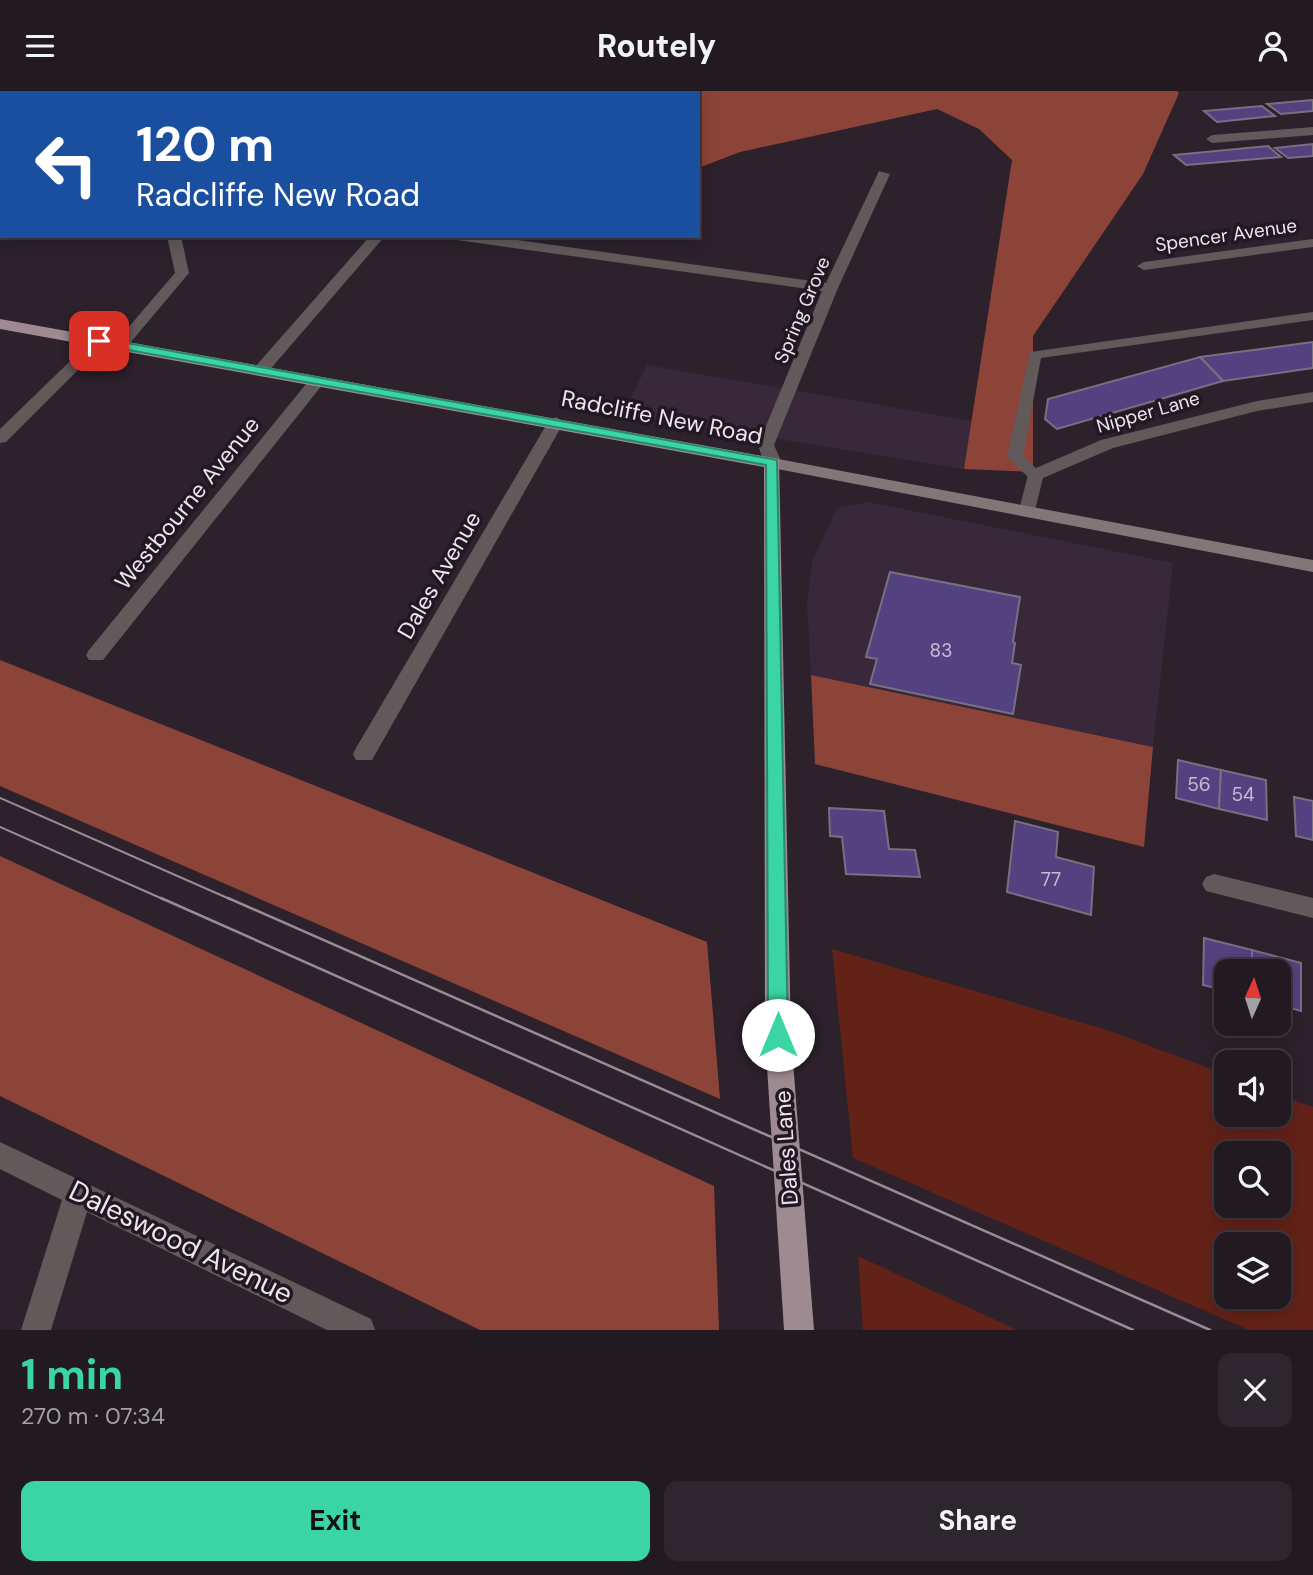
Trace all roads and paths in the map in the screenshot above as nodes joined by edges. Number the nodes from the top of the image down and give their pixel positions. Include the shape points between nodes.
1 (1313, 131) edge
2 (1212, 139) dead end
3 (884, 174) dead end
4 (174, 238) edge
5 (376, 238) edge
6 (471, 238) edge
7 (1313, 243) edge
8 (1144, 266) dead end
9 (831, 288) junction
10 (1313, 316) edge
11 (0, 324) edge
12 (99, 341) junction
13 (120, 346) junction
14 (261, 370) junction
15 (317, 381) junction
16 (1313, 397) edge
17 (555, 422) junction
18 (0, 438) edge
19 (773, 463) junction
20 (1035, 475) junction
21 (1028, 510) junction
22 (1313, 566) edge
23 (96, 655) dead end
24 (365, 754) dead end
25 (1213, 884) dead end
26 (1313, 908) edge
27 (0, 1155) edge
28 (79, 1192) junction
29 (799, 1326) edge
30 (36, 1330) edge
31 (360, 1330) edge

1 - 2 street
3 - 9 street, Spring Grove
4 - 13 street via 182,273
5 - 14 street
6 - 9 street
7 - 8 street, Spencer Avenue
9 - 19 street, Spring Grove via 766,445
10 - 20 lane via 1035,355 1015,457
11 - 12 main road, Radcliffe New Road
12 - 13 main road, Radcliffe New Road
12 - 18 street
13 - 14 main road, Radcliffe New Road
14 - 15 main road, Radcliffe New Road
15 - 17 main road, Radcliffe New Road
15 - 23 street, Westbourne Avenue
16 - 20 street, Nipper Lane via 1257,405 1107,444
17 - 19 main road, Radcliffe New Road
17 - 24 street, Dales Avenue
19 - 21 main road, Radcliffe New Road
19 - 29 main road, Dales Lane via 778,1035
20 - 21 street
21 - 22 main road, Radcliffe New Road
25 - 26 street
27 - 28 street, Daleswood Avenue
28 - 30 street
28 - 31 street, Daleswood Avenue

